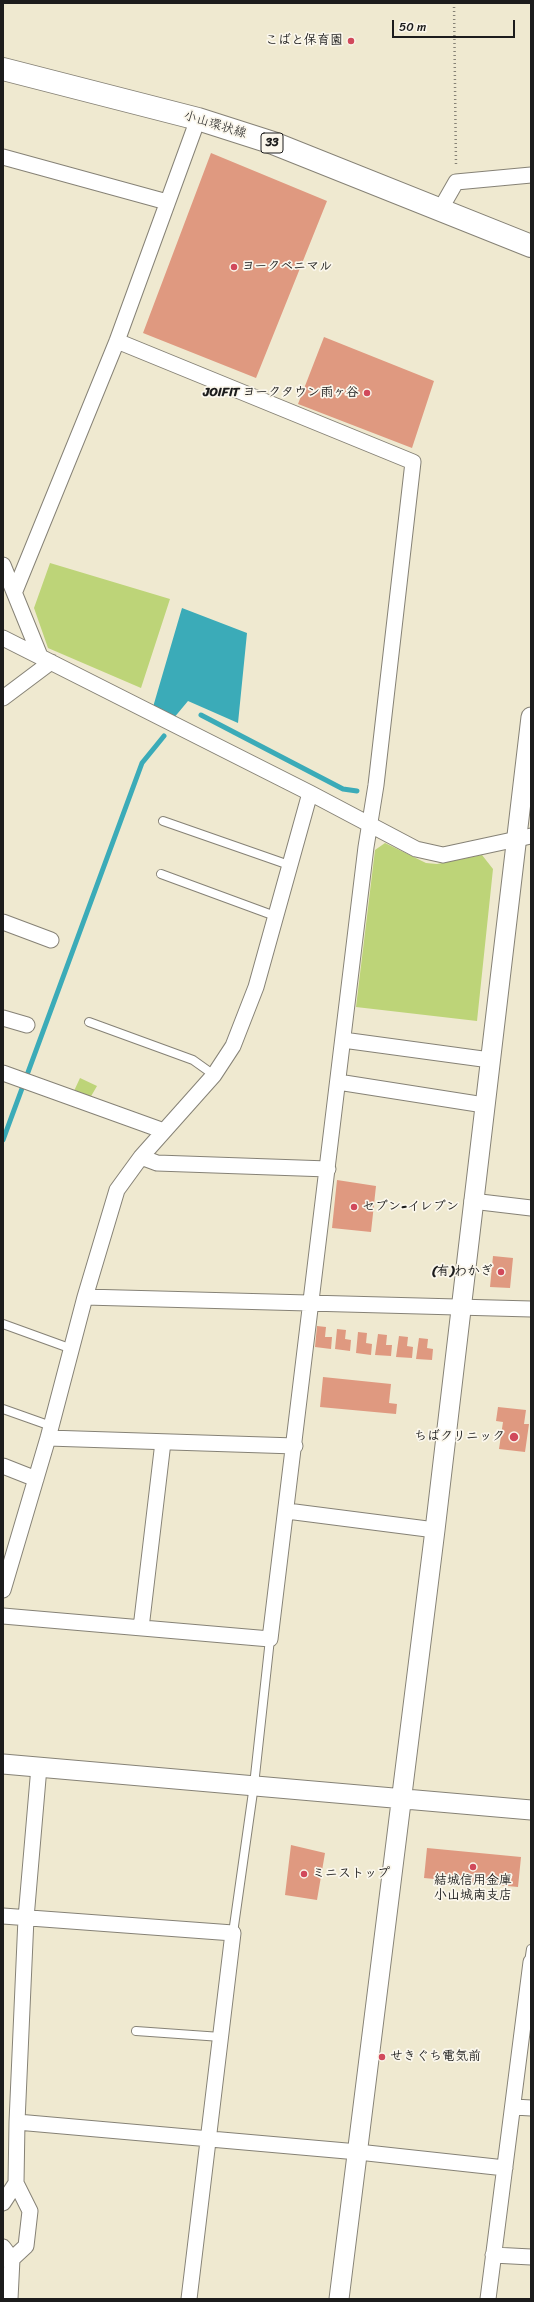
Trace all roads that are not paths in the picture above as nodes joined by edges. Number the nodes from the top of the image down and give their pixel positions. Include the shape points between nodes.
1 (3, 69) edge
2 (198, 119) junction
3 (3, 157) edge
4 (531, 175) edge
5 (167, 202) junction
6 (440, 210) junction
7 (531, 246) edge
8 (117, 341) junction
9 (3, 565) edge
10 (15, 591) junction
11 (3, 638) edge
12 (45, 659) junction
13 (3, 698) edge
14 (531, 717) edge
15 (310, 793) junction
16 (163, 821) dead end
17 (370, 826) junction
18 (524, 837) edge
19 (289, 866) junction
20 (161, 874) dead end
21 (276, 916) junction
22 (3, 922) edge
23 (51, 940) dead end
24 (3, 1018) edge
25 (89, 1022) dead end
26 (27, 1025) dead end
27 (343, 1040) junction
28 (490, 1060) junction
29 (3, 1073) edge
30 (214, 1075) junction
31 (338, 1082) junction
32 (484, 1105) junction
33 (164, 1131) junction
34 (141, 1157) junction
35 (328, 1169) junction
36 (472, 1201) junction
37 (531, 1208) edge
38 (85, 1297) junction
39 (310, 1304) junction
40 (460, 1308) junction
41 (531, 1309) edge
42 (3, 1324) edge
43 (72, 1349) junction
44 (3, 1410) edge
45 (50, 1432) junction
46 (163, 1442) junction
47 (295, 1446) junction
48 (3, 1466) edge
49 (36, 1479) junction
50 (287, 1511) junction
51 (435, 1530) junction
52 (3, 1590) edge
53 (3, 1616) edge
54 (141, 1628) junction
55 (270, 1639) junction
56 (3, 1764) edge
57 (39, 1767) junction
58 (254, 1785) junction
59 (401, 1799) junction
60 (531, 1810) edge
61 (3, 1916) edge
62 (26, 1918) junction
63 (233, 1933) junction
64 (530, 1958) edge
65 (136, 2031) dead end
66 (221, 2037) junction
67 (514, 2107) junction
68 (531, 2108) edge
69 (17, 2122) junction
70 (209, 2139) junction
71 (358, 2152) junction
72 (505, 2168) junction
73 (16, 2183) junction
74 (3, 2203) edge
75 (3, 2247) edge
76 (494, 2255) junction
77 (531, 2257) edge
78 (8, 2259) edge
79 (10, 2299) edge
80 (189, 2299) edge
81 (339, 2299) edge
82 (488, 2299) edge

1 - 2 main road, 小山環状線 / 33
2 - 5 street
2 - 6 main road, 小山環状線 / 33 via 273,143
3 - 5 street
4 - 6 street via 456,182
5 - 8 street
6 - 7 main road, 小山環状線 / 33
8 - 10 street
8 - 17 street via 412,462
9 - 10 street
10 - 12 street
11 - 12 street
12 - 13 street
12 - 15 street
14 - 18 street
15 - 17 street
15 - 19 street
16 - 19 lane
17 - 18 street via 416,849 443,855
17 - 27 street
18 - 28 street
19 - 21 street
20 - 21 lane
21 - 30 street via 256,987 233,1046
22 - 23 street
24 - 26 street
25 - 30 lane via 193,1060
27 - 28 street
27 - 31 street
28 - 32 street
29 - 33 street
30 - 33 street
31 - 32 street
31 - 35 street
32 - 36 street
33 - 34 street
34 - 35 street via 157,1163
34 - 38 street via 117,1190
35 - 39 street
36 - 37 street
36 - 40 street
38 - 39 street
38 - 43 street
39 - 40 street
39 - 47 street
40 - 41 street
40 - 51 street
42 - 43 lane
43 - 45 street
44 - 45 lane
45 - 46 street
45 - 49 street
46 - 47 street
46 - 54 street
47 - 50 street
48 - 49 street
49 - 52 street
50 - 51 street
50 - 55 street
51 - 59 street
53 - 54 street
54 - 55 street
55 - 58 lane
56 - 57 street
57 - 58 street
57 - 62 street
58 - 59 street
58 - 63 lane
59 - 60 street
59 - 71 street
61 - 62 street
62 - 63 street
62 - 69 street
63 - 66 street
64 - 67 street
65 - 66 lane
66 - 70 street
67 - 68 street
67 - 72 street
69 - 70 street
69 - 73 street
70 - 71 street
70 - 80 street
71 - 72 street
71 - 81 street
72 - 76 street
73 - 74 street
73 - 78 street via 30,2211 26,2246
75 - 78 street
76 - 77 street
76 - 82 street
78 - 79 street

